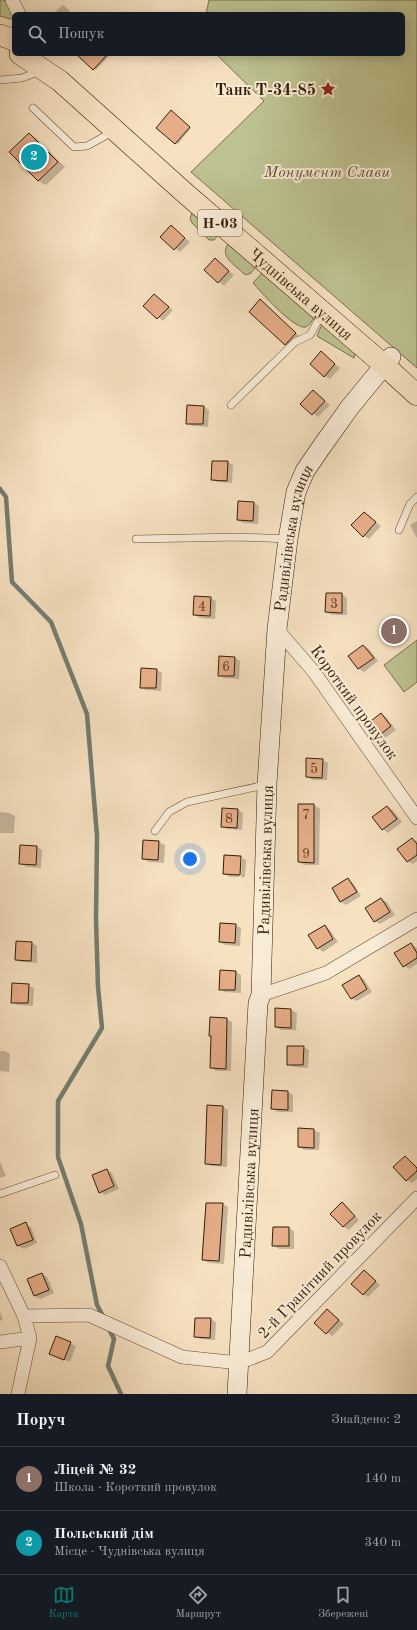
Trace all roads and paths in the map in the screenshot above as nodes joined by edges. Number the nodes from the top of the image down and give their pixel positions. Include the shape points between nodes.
1 (12, 0) edge
2 (18, 12) edge
3 (0, 35) edge
4 (12, 39) edge
5 (0, 46) edge
6 (12, 50) edge
7 (26, 56) edge
8 (43, 62) edge
9 (0, 80) edge
10 (33, 108) dead end
11 (116, 130) junction
12 (323, 312) junction
13 (388, 361) junction
14 (417, 381) edge
15 (417, 395) edge
16 (231, 405) dead end
17 (417, 497) edge
18 (399, 530) dead end
19 (136, 539) dead end
20 (288, 539) junction
21 (277, 629) junction
22 (267, 784) junction
23 (417, 818) edge
24 (155, 831) dead end
25 (417, 919) edge
26 (261, 995) junction
27 (55, 1175) dead end
28 (0, 1194) edge
29 (417, 1198) edge
30 (0, 1266) edge
31 (24, 1316) junction
32 (30, 1338) junction
33 (0, 1342) edge
34 (239, 1363) junction
35 (18, 1394) edge
36 (238, 1394) edge

1 - 2 street
3 - 4 main road
5 - 6 main road
7 - 8 main road, Чуднівська вулиця / Н-03
8 - 9 lane via 22,78
8 - 11 main road, Чуднівська вулиця / Н-03 via 60,81
8 - 13 main road, Чуднівська вулиця / Н-03 via 83,87
10 - 11 lane via 74,148 87,146
11 - 12 main road, Чуднівська вулиця / Н-03
12 - 13 main road, Чуднівська вулиця / Н-03
12 - 16 lane via 310,335 295,342
13 - 14 main road, Чуднівська вулиця / Н-03
13 - 15 main road, Чуднівська вулиця / Н-03
13 - 20 street, Радивілівська вулиця via 350,407 306,471 296,492
17 - 18 lane via 410,504
19 - 20 lane
20 - 21 street, Радивілівська вулиця
21 - 22 street, Радивілівська вулиця
21 - 23 street, Короткий провулок via 314,672
22 - 24 lane via 187,802 169,812
22 - 26 street, Радивілівська вулиця
25 - 26 street via 326,973
26 - 34 street, Радивілівська вулиця via 258,1003
27 - 28 lane
29 - 34 street, 2-й Гранітний провулок via 267,1352
30 - 31 street
31 - 32 street
31 - 34 street via 89,1315 182,1357
32 - 33 street
32 - 35 street
34 - 36 street, Радивілівська вулиця

